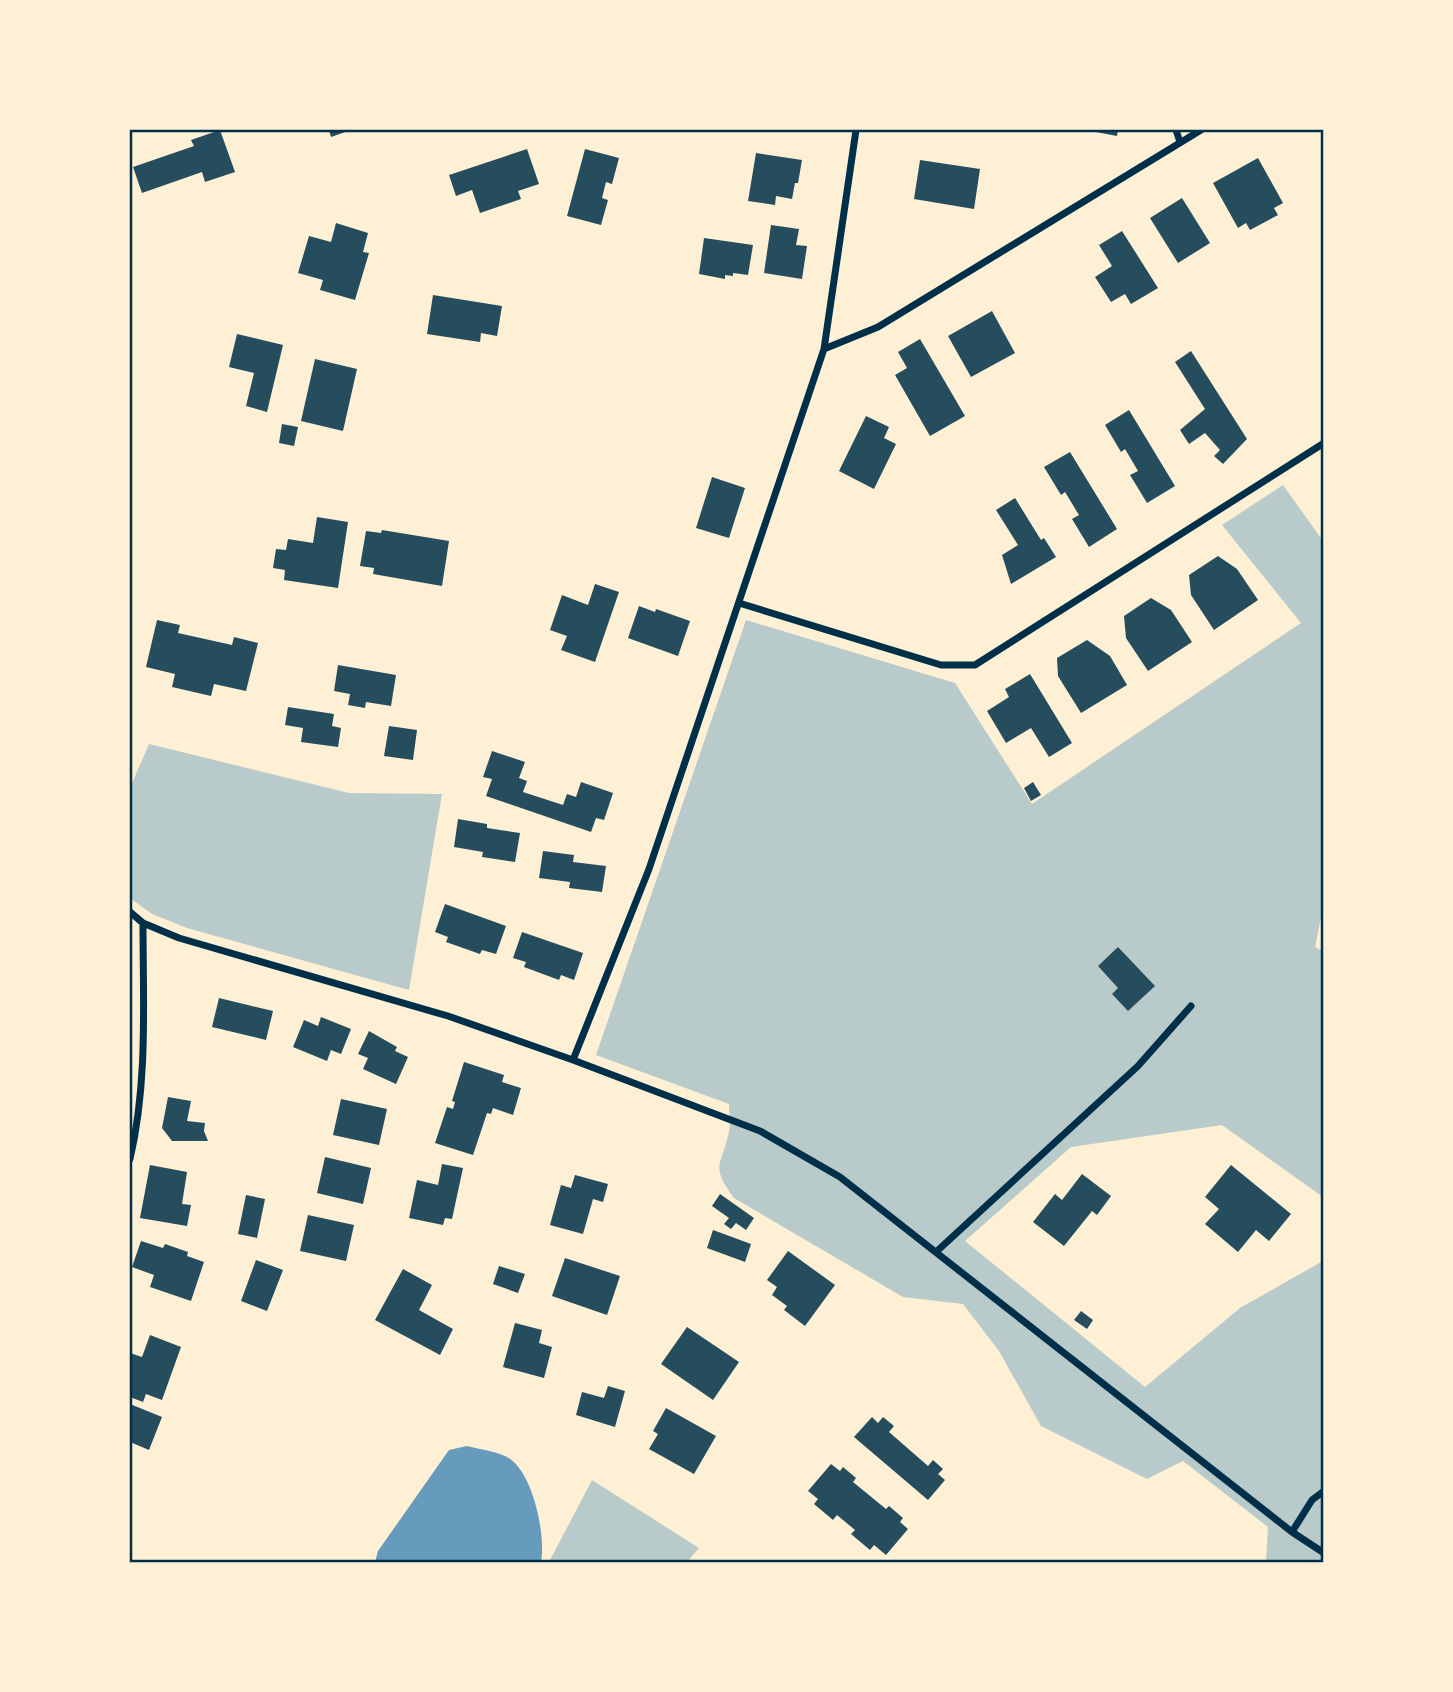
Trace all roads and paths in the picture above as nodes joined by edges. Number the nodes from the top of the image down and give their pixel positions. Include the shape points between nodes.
1 (856, 130) edge
2 (1176, 130) edge
3 (1202, 130) edge
4 (1180, 142) junction
5 (824, 349) junction
6 (1324, 443) edge
7 (738, 603) junction
8 (130, 912) edge
9 (143, 923) junction
10 (1191, 1006) dead end
11 (573, 1060) junction
12 (130, 1158) edge
13 (936, 1252) junction
14 (1324, 1491) edge
15 (1292, 1532) junction
16 (1324, 1553) edge

1 - 5 street
2 - 4 street
3 - 4 street
4 - 5 street via 878,327
5 - 7 street
6 - 7 street via 975,665 941,665
7 - 11 street via 649,869
8 - 9 street
9 - 11 street via 213,949 448,1016
9 - 12 street via 142,1079
10 - 13 street via 1138,1066
11 - 13 street via 760,1131 840,1177
13 - 15 street
14 - 15 street via 1312,1500
15 - 16 street

